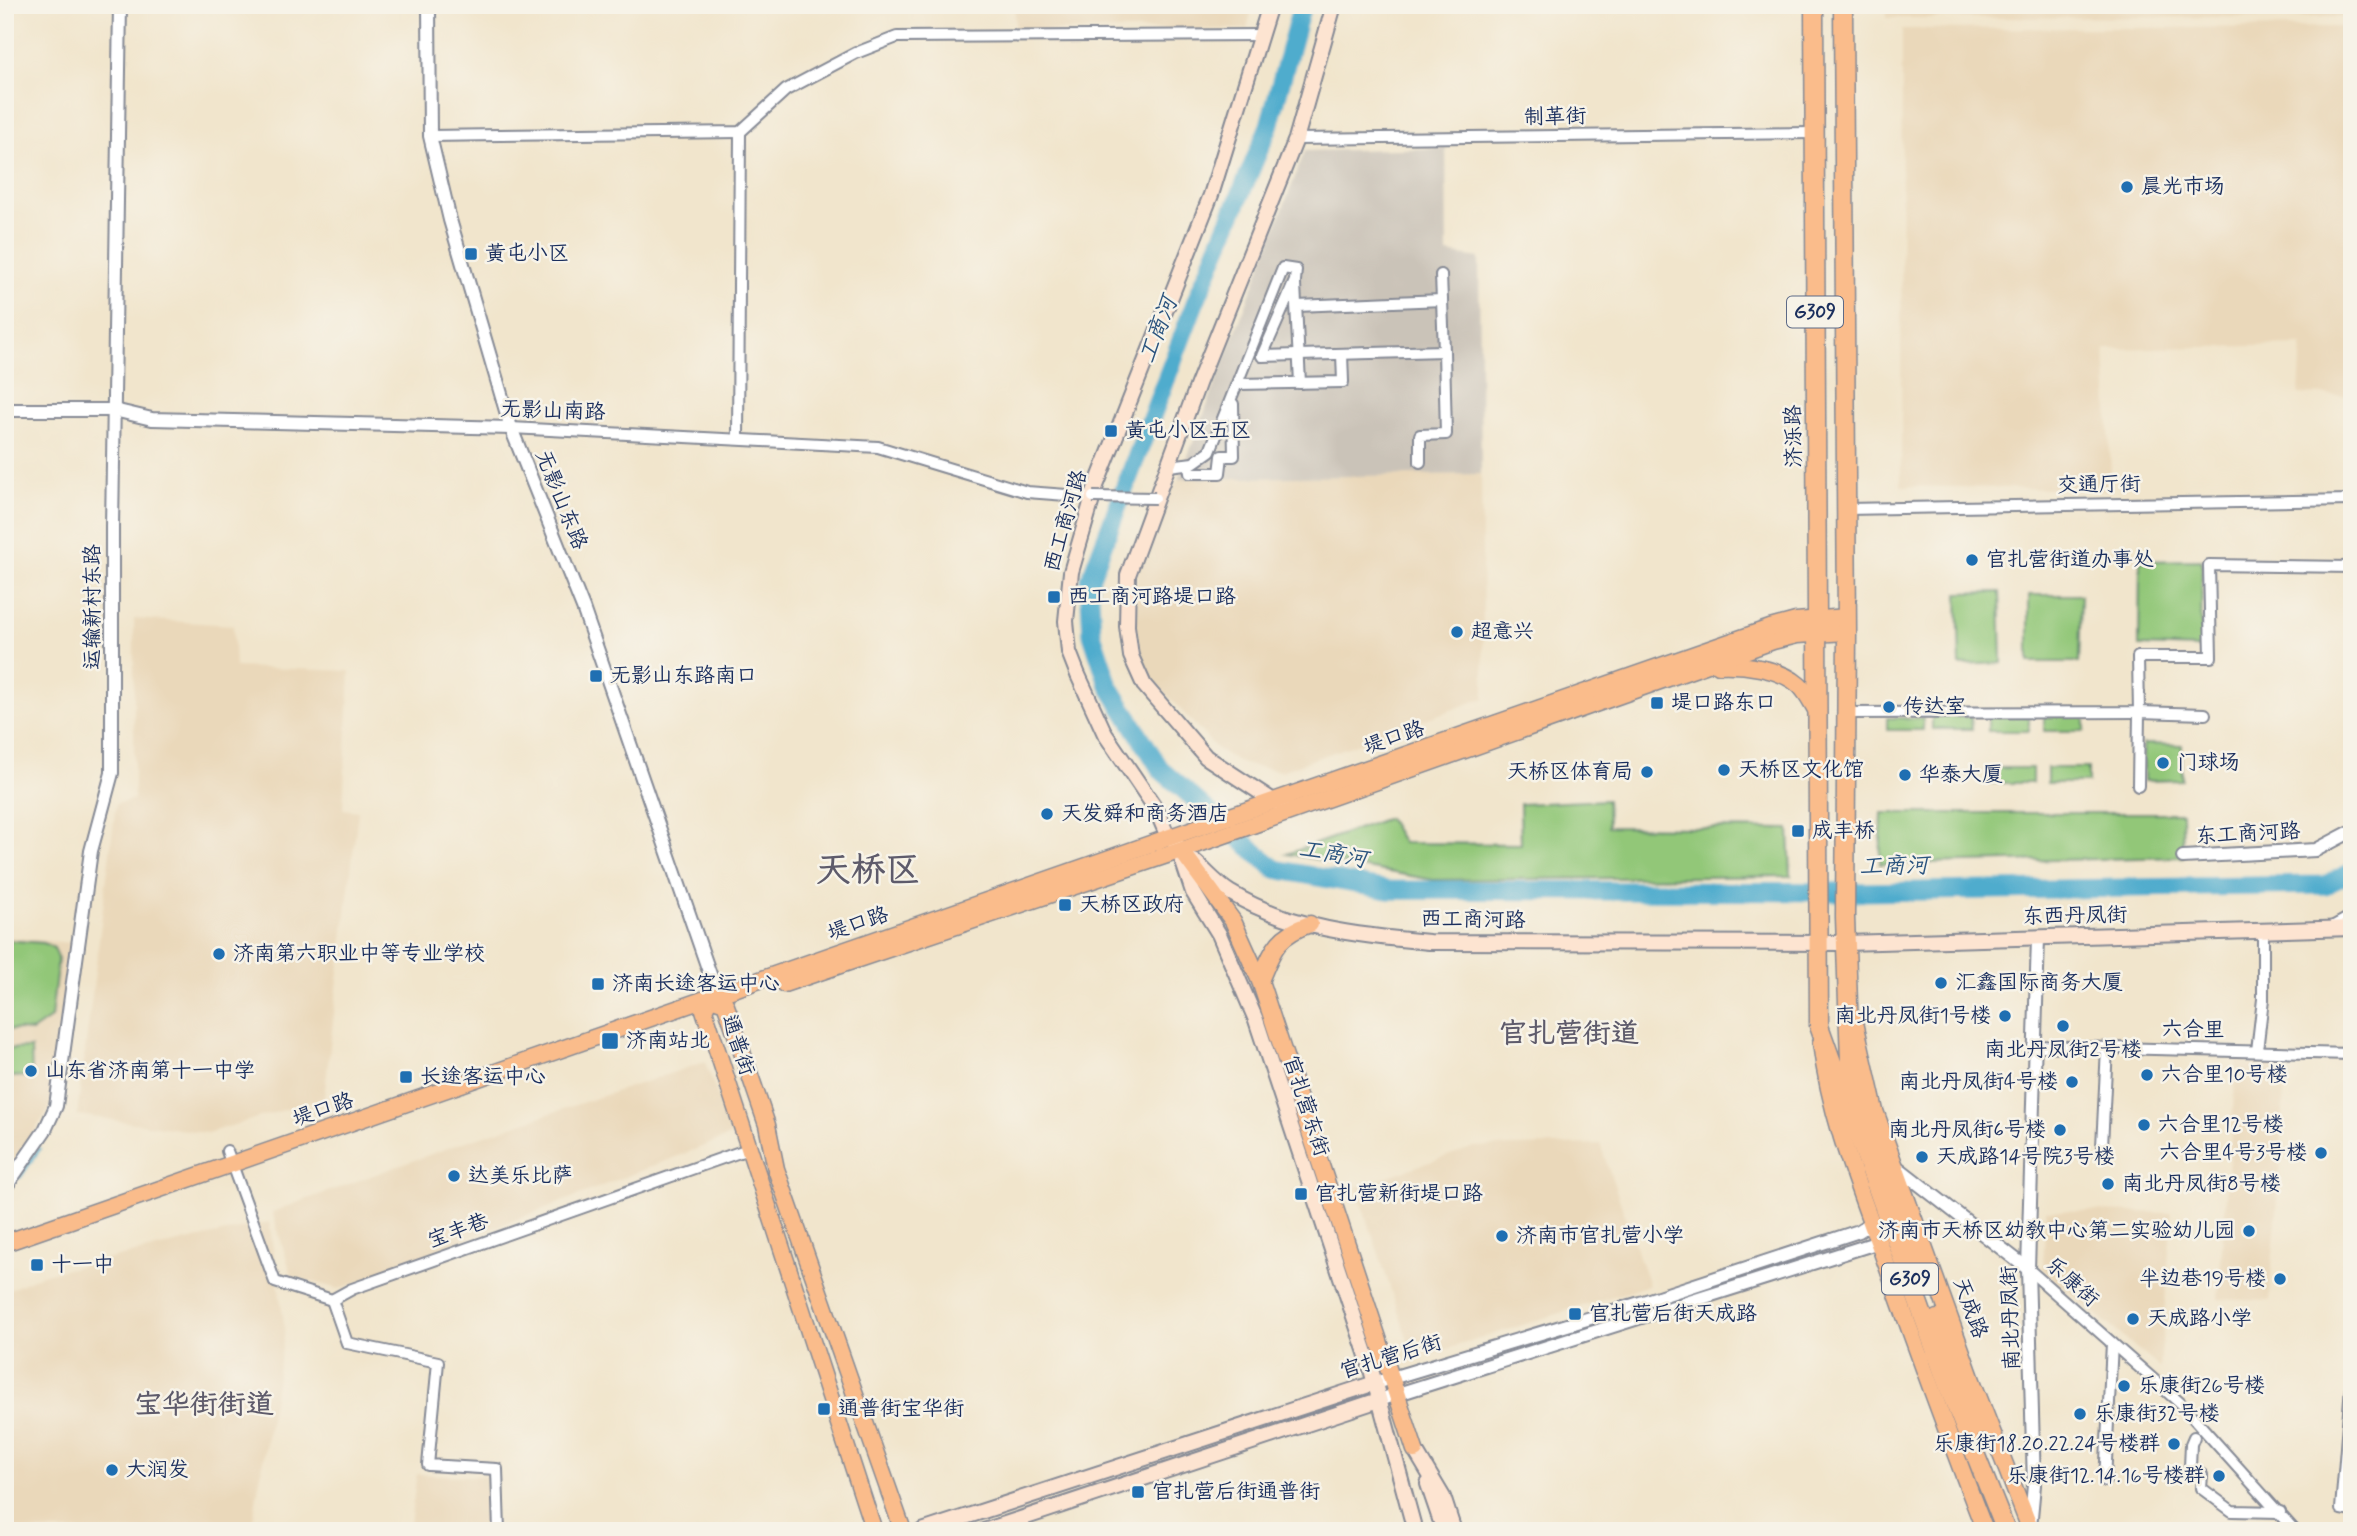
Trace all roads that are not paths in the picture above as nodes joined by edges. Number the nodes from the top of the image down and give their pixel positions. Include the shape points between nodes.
1 (121, 5) edge
2 (429, 5) edge
3 (1270, 5) edge
4 (1334, 5) edge
5 (1814, 5) edge
6 (1843, 5) edge
7 (1262, 35) junction
8 (740, 132) junction
9 (1814, 133) junction
10 (430, 136) junction
11 (1296, 138) junction
12 (1441, 275) dead end
13 (1295, 281) junction
14 (1442, 300) junction
15 (1297, 306) junction
16 (1444, 351) junction
17 (1342, 354) junction
18 (1299, 355) junction
19 (1262, 356) junction
20 (1248, 358) junction
21 (1300, 383) junction
22 (1238, 384) junction
23 (1233, 398) junction
24 (5, 410) edge
25 (114, 410) junction
26 (511, 428) junction
27 (737, 439) junction
28 (1420, 462) dead end
29 (1189, 464) junction
30 (1169, 466) junction
31 (1093, 497) junction
32 (1155, 498) junction
33 (2352, 500) edge
34 (1846, 509) junction
35 (2352, 566) edge
36 (1819, 625) junction
37 (1847, 625) junction
38 (1703, 666) junction
39 (2139, 712) junction
40 (1818, 713) junction
41 (1847, 713) junction
42 (2205, 714) dead end
43 (2138, 786) dead end
44 (1282, 806) junction
45 (2352, 831) edge
46 (1166, 833) junction
47 (1195, 837) junction
48 (1184, 855) junction
49 (2183, 857) dead end
50 (2352, 917) edge
51 (1310, 924) junction
52 (2334, 928) junction
53 (2352, 928) edge
54 (2263, 930) junction
55 (2038, 938) junction
56 (1816, 942) junction
57 (1845, 943) junction
58 (1846, 974) junction
59 (1260, 981) junction
60 (713, 1004) junction
61 (2352, 1013) edge
62 (1819, 1026) junction
63 (2033, 1046) junction
64 (2107, 1048) junction
65 (2257, 1051) junction
66 (2351, 1054) edge
67 (2102, 1146) dead end
68 (751, 1148) junction
69 (1897, 1167) junction
70 (233, 1168) junction
71 (5, 1188) edge
72 (1871, 1223) junction
73 (1879, 1242) junction
74 (5, 1243) edge
75 (5, 1254) edge
76 (2028, 1269) junction
77 (332, 1300) junction
78 (2112, 1343) junction
79 (2352, 1374) edge
80 (1392, 1377) junction
81 (1375, 1383) junction
82 (1395, 1395) junction
83 (1379, 1400) junction
84 (2194, 1437) dead end
85 (1416, 1450) junction
86 (2105, 1481) dead end
87 (2352, 1510) edge
88 (2280, 1512) junction
89 (2027, 1530) edge
90 (499, 1531) edge
91 (874, 1531) edge
92 (903, 1531) edge
93 (922, 1531) edge
94 (984, 1531) edge
95 (1415, 1531) edge
96 (1444, 1531) edge
97 (1454, 1531) edge
98 (1985, 1531) edge
99 (2006, 1531) edge
100 (2295, 1531) edge

1 - 25 street, 运输新村东路
2 - 10 street, 无影山东路
3 - 7 main road, 西工商河路
4 - 11 main road
5 - 9 highway, 济泺路 / G309
6 - 34 highway, G309
7 - 8 street via 897,37 786,90
7 - 31 main road, 西工商河路 via 1211,195
8 - 10 street
8 - 27 street
9 - 11 street, 制革街
9 - 36 highway, 济泺路 / G309
10 - 26 street, 无影山东路
11 - 30 main road
12 - 14 street
13 - 15 street
13 - 19 street
13 - 20 street via 1296,270 1283,268
14 - 15 street
14 - 16 street
15 - 18 street
16 - 17 street
16 - 28 street via 1446,434 1420,435
17 - 18 street
17 - 21 street via 1343,382
18 - 19 street
18 - 21 street
19 - 20 street
20 - 22 street
21 - 22 street
22 - 23 street
23 - 29 street via 1210,451
23 - 29 street via 1234,456 1222,456 1220,473 1190,472
24 - 25 street, 无影山南路
25 - 26 street, 无影山南路 via 152,419
25 - 71 street, 运输新村东路 via 112,773 90,850 55,1107
26 - 27 street, 无影山南路
26 - 60 street, 无影山东路 via 596,646 712,980
27 - 31 street, 无影山南路 via 878,447 1027,492
29 - 30 street
30 - 32 main road
31 - 32 street, 无影山南路, bridge
31 - 46 main road, 西工商河路 via 1071,572 1066,621 1069,652 1105,734 1156,809
32 - 44 main road via 1128,575 1131,656 1144,685 1206,757
33 - 34 street, 交通厅街
34 - 37 highway, G309
35 - 39 street via 2209,565 2211,657 2138,657
36 - 37 main road, 堤口路
36 - 38 main road, 堤口路
36 - 40 highway, 济泺路 / G309
36 - 44 main road, 堤口路 via 1770,628
37 - 41 highway, G309
38 - 40 main road via 1736,664 1772,672 1798,685
38 - 44 main road, 堤口路
39 - 41 street
39 - 42 street
39 - 43 street
40 - 56 highway, 济泺路 / G309
41 - 57 highway, G309
44 - 47 main road, 堤口路
45 - 49 street, 东工商河路 via 2316,850
46 - 47 main road, 堤口路
46 - 48 main road, 西工商河路
46 - 60 main road, 堤口路
47 - 48 main road, 堤口路
48 - 51 main road, 西工商河路 via 1228,892 1265,911
48 - 59 main road, 官扎营东街 via 1233,921
48 - 60 main road, 堤口路
48 - 81 main road, 官扎营东街 via 1193,892 1242,984
50 - 52 street
51 - 56 main road, 西工商河路 via 1364,936 1429,942
51 - 59 main road via 1290,931 1274,947
52 - 53 main road, 东西丹凤街
52 - 54 main road, 东西丹凤街
54 - 55 main road, 东西丹凤街
54 - 65 street
55 - 57 main road, 东西丹凤街
55 - 63 street, 南北丹凤街
56 - 57 main road, 东西丹凤街
56 - 62 highway, G309
57 - 58 highway, 天成路 / G309
58 - 69 main road, 天成路 via 1875,1111
58 - 89 highway, 天成路 / G309 via 1850,1061 1860,1105 1973,1417
59 - 80 main road, 官扎营东街
60 - 68 main road, 通普街
60 - 70 main road, 堤口路
60 - 92 main road, 通普街 via 767,1125 776,1169
61 - 66 street
62 - 72 main road via 1829,1097
62 - 99 highway, G309 via 1950,1391
63 - 64 street, 六合里
63 - 76 street, 南北丹凤街
64 - 65 street, 六合里
64 - 67 street
65 - 66 street, 六合里
68 - 77 street, 宝丰巷 via 352,1289
68 - 91 main road, 通普街
69 - 76 street, 乐康街
69 - 89 main road, 天成路
70 - 74 main road, 堤口路
70 - 75 main road, 堤口路
70 - 77 street via 275,1282
72 - 73 main road
72 - 80 street, 官扎营后街 via 1859,1231 1640,1303
73 - 82 street, 官扎营后街
73 - 98 main road
76 - 78 street, 乐康街
76 - 89 street, 南北丹凤街 via 2034,1473
77 - 90 street via 347,1343 438,1362 428,1465 497,1469
78 - 86 street
78 - 88 street, 乐康街 via 2180,1403
79 - 87 street via 2341,1509
80 - 81 street, 官扎营后街
80 - 82 main road, 官扎营东街
81 - 83 main road, 官扎营东街
81 - 93 main road, 官扎营后街
82 - 83 street, 官扎营后街
82 - 85 main road, 官扎营东街
83 - 94 main road, 官扎营后街
83 - 95 main road, 官扎营东街
84 - 88 street via 2190,1467 2202,1475 2201,1488 2232,1511
85 - 96 main road
85 - 97 main road, 官扎营东街 via 1443,1497
88 - 100 street, 乐康街

